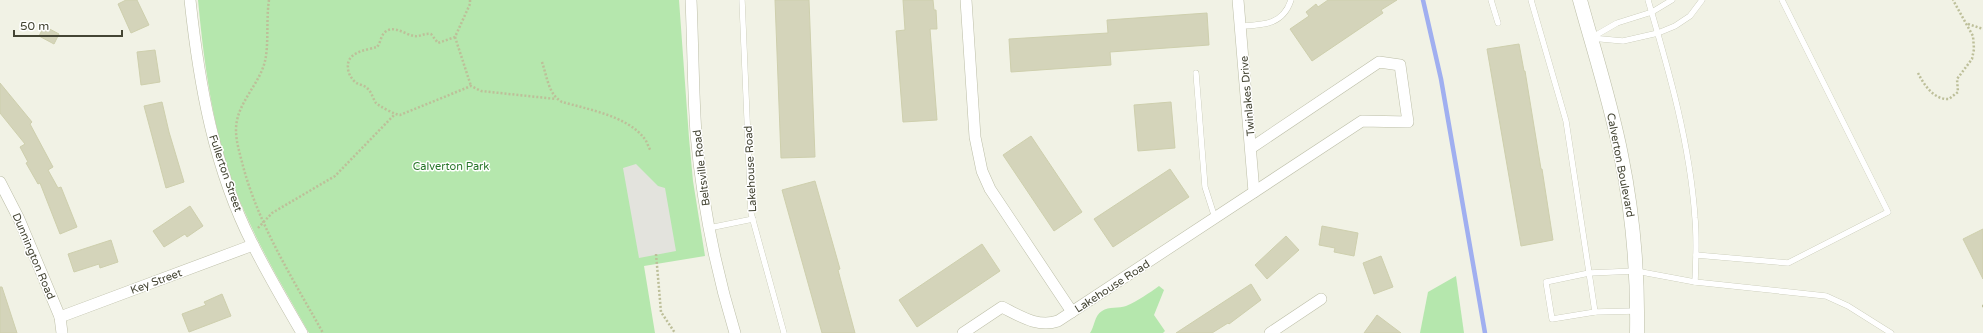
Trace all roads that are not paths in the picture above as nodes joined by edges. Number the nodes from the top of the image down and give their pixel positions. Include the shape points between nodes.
1 (190, 0) edge
2 (691, 0) edge
3 (742, 0) edge
4 (966, 0) edge
5 (1238, 0) edge
6 (1291, 0) edge
7 (1492, 0) edge
8 (1531, 0) edge
9 (1580, 0) edge
10 (1648, 0) edge
11 (1672, 0) edge
12 (1702, 0) edge
13 (1782, 0) edge
14 (1652, 12) junction
15 (1498, 23) dead end
16 (1241, 26) junction
17 (1658, 33) junction
18 (1591, 38) junction
19 (1196, 73) dead end
20 (1251, 148) junction
21 (0, 182) edge
22 (1254, 192) junction
23 (1215, 218) junction
24 (753, 219) junction
25 (709, 228) junction
26 (253, 245) junction
27 (1696, 256) junction
28 (1636, 271) junction
29 (1589, 273) junction
30 (1695, 282) junction
31 (1321, 299) dead end
32 (1638, 311) junction
33 (1072, 312) junction
34 (1595, 312) junction
35 (60, 317) junction
36 (62, 333) edge
37 (302, 333) edge
38 (735, 333) edge
39 (784, 333) edge
40 (963, 333) edge
41 (1270, 333) edge
42 (1637, 333) edge
43 (1890, 333) edge

1 - 26 street, Fullerton Street via 205,104 222,167
2 - 25 street, Beltsville Road via 696,134
3 - 24 lane, Lakehouse Road
4 - 33 street via 975,137 982,171 990,189
5 - 16 street, Twinlakes Drive
6 - 16 lane via 1288,9 1279,19 1267,24
7 - 15 lane
8 - 29 lane via 1566,121
9 - 18 street, Calverton Boulevard
10 - 14 lane
11 - 14 lane
12 - 17 lane via 1690,16
13 - 27 lane via 1888,212 1788,263
14 - 17 lane
14 - 18 lane via 1617,23
16 - 20 street, Twinlakes Drive
17 - 18 lane via 1623,41
17 - 27 lane via 1689,166
18 - 28 street, Calverton Boulevard via 1621,154 1630,207
19 - 23 lane via 1205,187
20 - 22 street, Twinlakes Drive
20 - 22 street, Lakehouse Road via 1379,62 1400,65 1408,122 1362,121
21 - 35 street, Dunnington Road
22 - 23 street, Lakehouse Road
23 - 33 street, Lakehouse Road
24 - 25 lane
24 - 39 lane, Lakehouse Road
25 - 38 street, Beltsville Road
26 - 35 street, Key Street
26 - 37 street, Fullerton Street
27 - 30 lane
28 - 29 lane
28 - 30 lane
28 - 32 street, Calverton Boulevard
29 - 34 lane
29 - 34 lane via 1546,282 1552,319
30 - 43 lane via 1826,296 1848,306
31 - 41 street
32 - 34 lane
32 - 42 street, Calverton Boulevard
33 - 40 street, Lakehouse Road via 1058,321 1044,324 1021,317 1002,307
35 - 36 street, Dunnington Road

